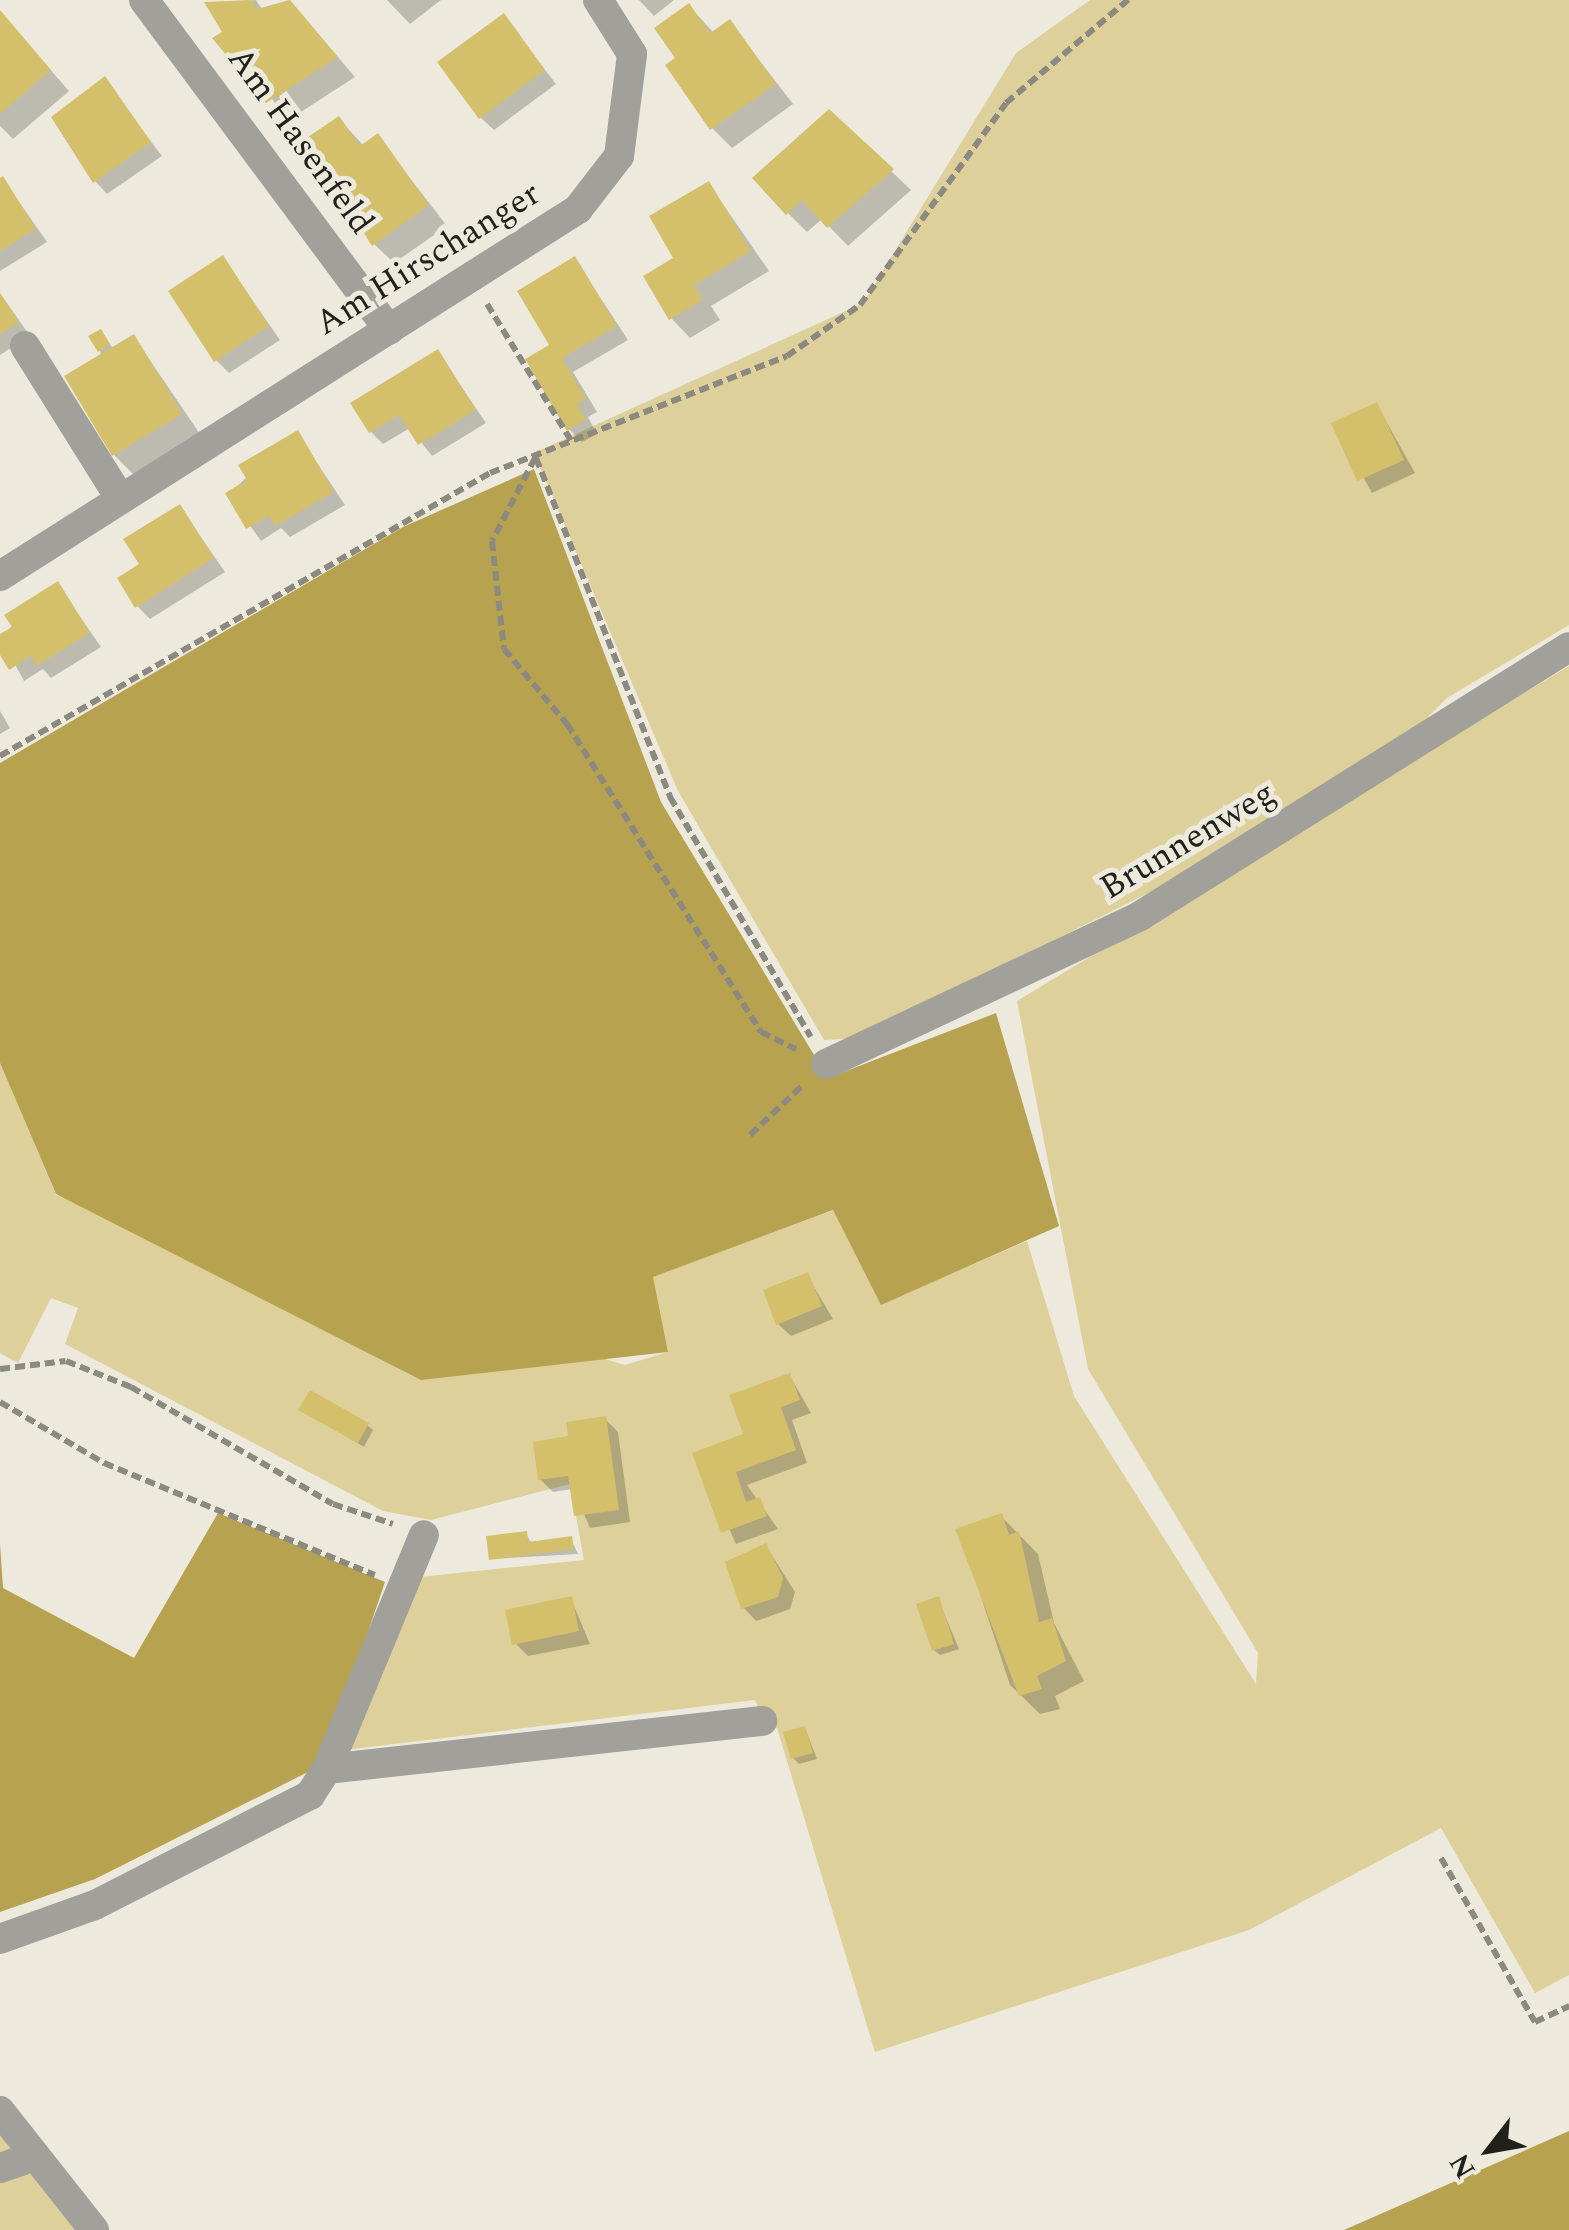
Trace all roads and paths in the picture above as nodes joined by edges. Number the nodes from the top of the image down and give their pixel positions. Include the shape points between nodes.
1 (144, 0) edge
2 (598, 0) edge
3 (1128, 0) edge
4 (472, 279) junction
5 (389, 330) junction
6 (25, 346) dead end
7 (574, 444) junction
8 (536, 457) junction
9 (118, 494) junction
10 (0, 576) edge
11 (1569, 647) edge
12 (0, 756) edge
13 (826, 1064) junction
14 (750, 1136) dead end
15 (0, 1369) edge
16 (0, 1402) edge
17 (424, 1535) joint
18 (401, 1585) junction
19 (762, 1720) dead end
20 (326, 1769) junction
21 (1441, 1858) dead end
22 (0, 1939) edge
23 (1569, 2006) edge
24 (0, 2111) edge
25 (34, 2156) junction
26 (0, 2168) edge
27 (94, 2230) edge

1 - 5 street, Am Hasenfeld
2 - 4 street, Am Hirschanger via 632,54 619,156 578,209
3 - 7 path via 1006,103 860,305 787,356
4 - 5 street, Am Hirschanger
4 - 7 path
5 - 9 street, Am Hirschanger
6 - 9 street
7 - 8 path
8 - 12 path via 490,473
8 - 13 path via 670,797
8 - 13 path via 492,542 504,649 578,740 760,1032
9 - 10 street, Am Hirschanger
11 - 13 street, Brunnenweg via 1140,916
13 - 14 path
15 - 17 path via 66,1361 131,1387 333,1504
16 - 18 path via 104,1463
17 - 18 street
18 - 20 street
19 - 20 street
20 - 22 street via 310,1796 94,1905
21 - 23 path via 1535,2022
24 - 25 street
25 - 26 street
25 - 27 street

